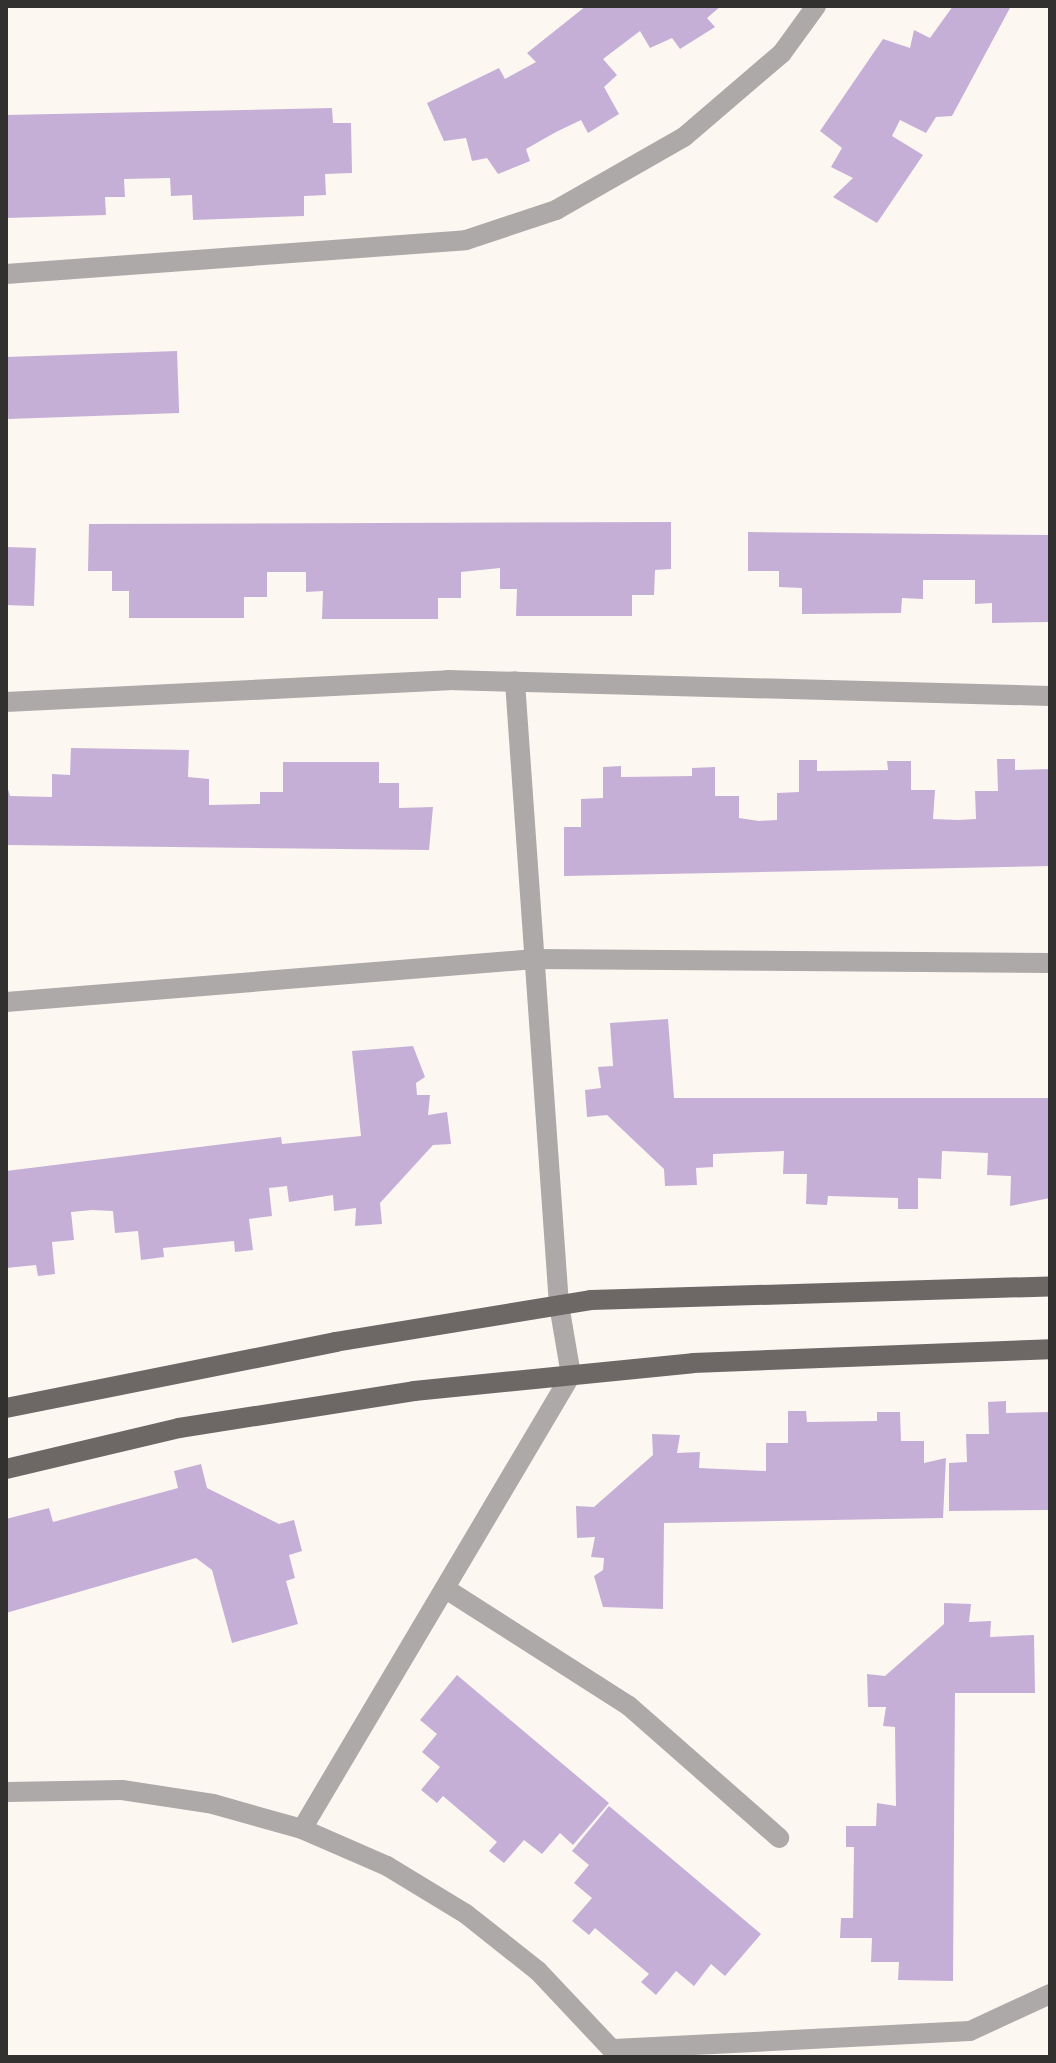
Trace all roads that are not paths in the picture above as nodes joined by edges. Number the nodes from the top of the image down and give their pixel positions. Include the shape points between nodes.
1 (816, 6) edge
2 (6, 274) edge
3 (515, 682) junction
4 (1050, 696) edge
5 (6, 702) edge
6 (535, 959) junction
7 (1050, 963) edge
8 (6, 1002) edge
9 (1050, 1286) edge
10 (559, 1305) junction
11 (1050, 1349) edge
12 (571, 1375) junction
13 (6, 1408) edge
14 (6, 1469) edge
15 (446, 1589) junction
16 (6, 1792) edge
17 (302, 1829) junction
18 (779, 1838) dead end
19 (1050, 1994) edge
20 (617, 2053) edge

1 - 2 street via 782,53 684,137 556,210 466,240
3 - 4 street
3 - 5 street
3 - 6 street
6 - 7 street
6 - 8 street
6 - 10 street
9 - 10 main road
10 - 12 street
10 - 13 main road
11 - 12 main road
12 - 14 main road via 179,1428
12 - 15 street
15 - 17 street
15 - 18 street via 629,1706
16 - 17 street via 122,1790 213,1804
17 - 20 street via 387,1866 466,1914 538,1971
19 - 20 street via 970,2031

